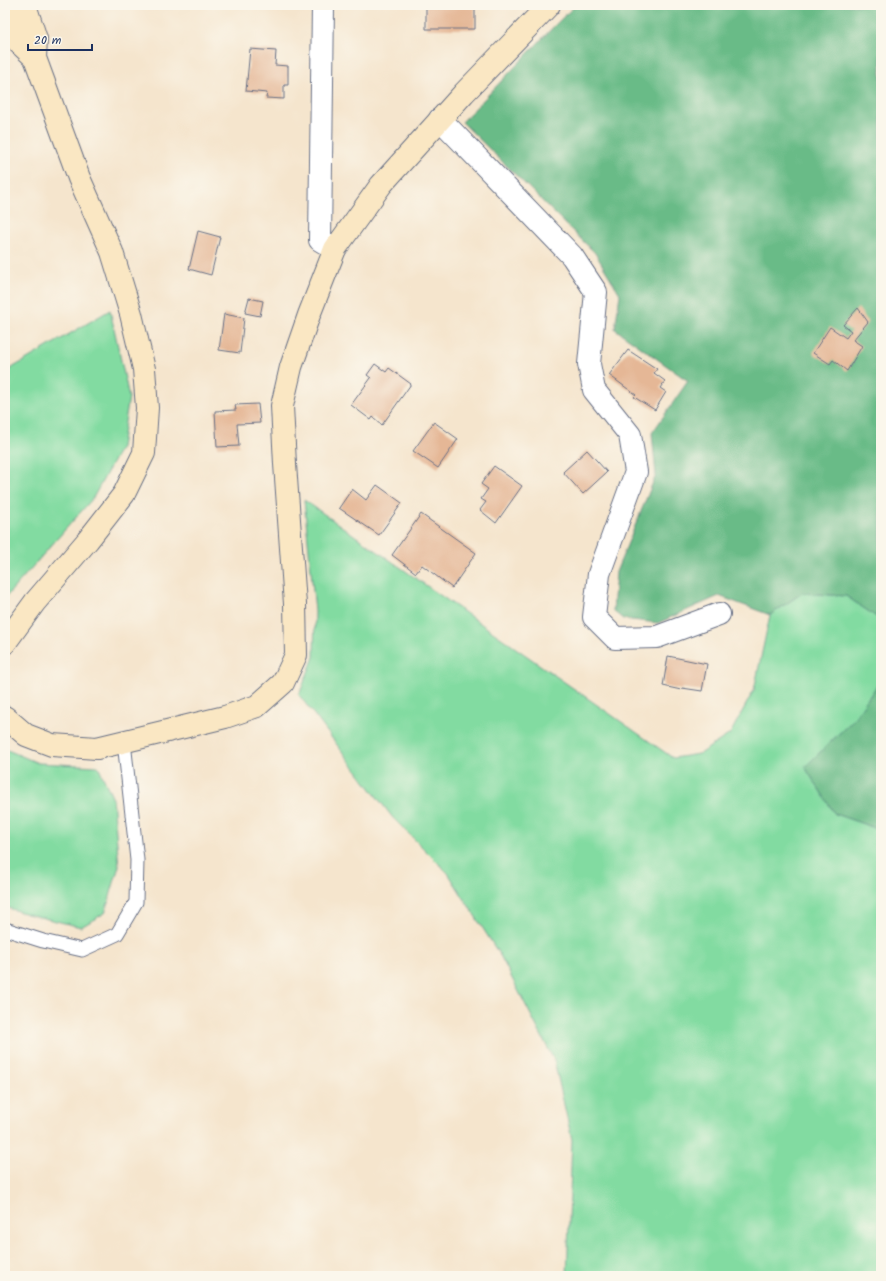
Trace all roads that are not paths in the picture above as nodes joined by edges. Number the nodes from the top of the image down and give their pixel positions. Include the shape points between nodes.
1 (25, 5) edge
2 (323, 5) edge
3 (549, 5) edge
4 (5, 12) edge
5 (35, 58) junction
6 (440, 119) junction
7 (335, 249) junction
8 (718, 614) dead end
9 (5, 643) edge
10 (5, 717) edge
11 (124, 742) junction
12 (5, 929) edge

1 - 5 main road via 36,39
2 - 7 street via 320,240
3 - 6 main road
4 - 5 main road via 18,42
5 - 9 main road via 79,178 112,252 141,355 147,408 144,452 124,494
6 - 7 main road via 381,185
6 - 8 street via 572,256 596,292 589,364 594,390 630,435 636,472 599,574 594,617 615,638 657,637
7 - 11 main road via 291,367 282,406 296,655 283,683 257,706 225,717
10 - 11 main road via 26,735 52,745 97,748
11 - 12 lane via 137,860 136,902 117,934 82,950

